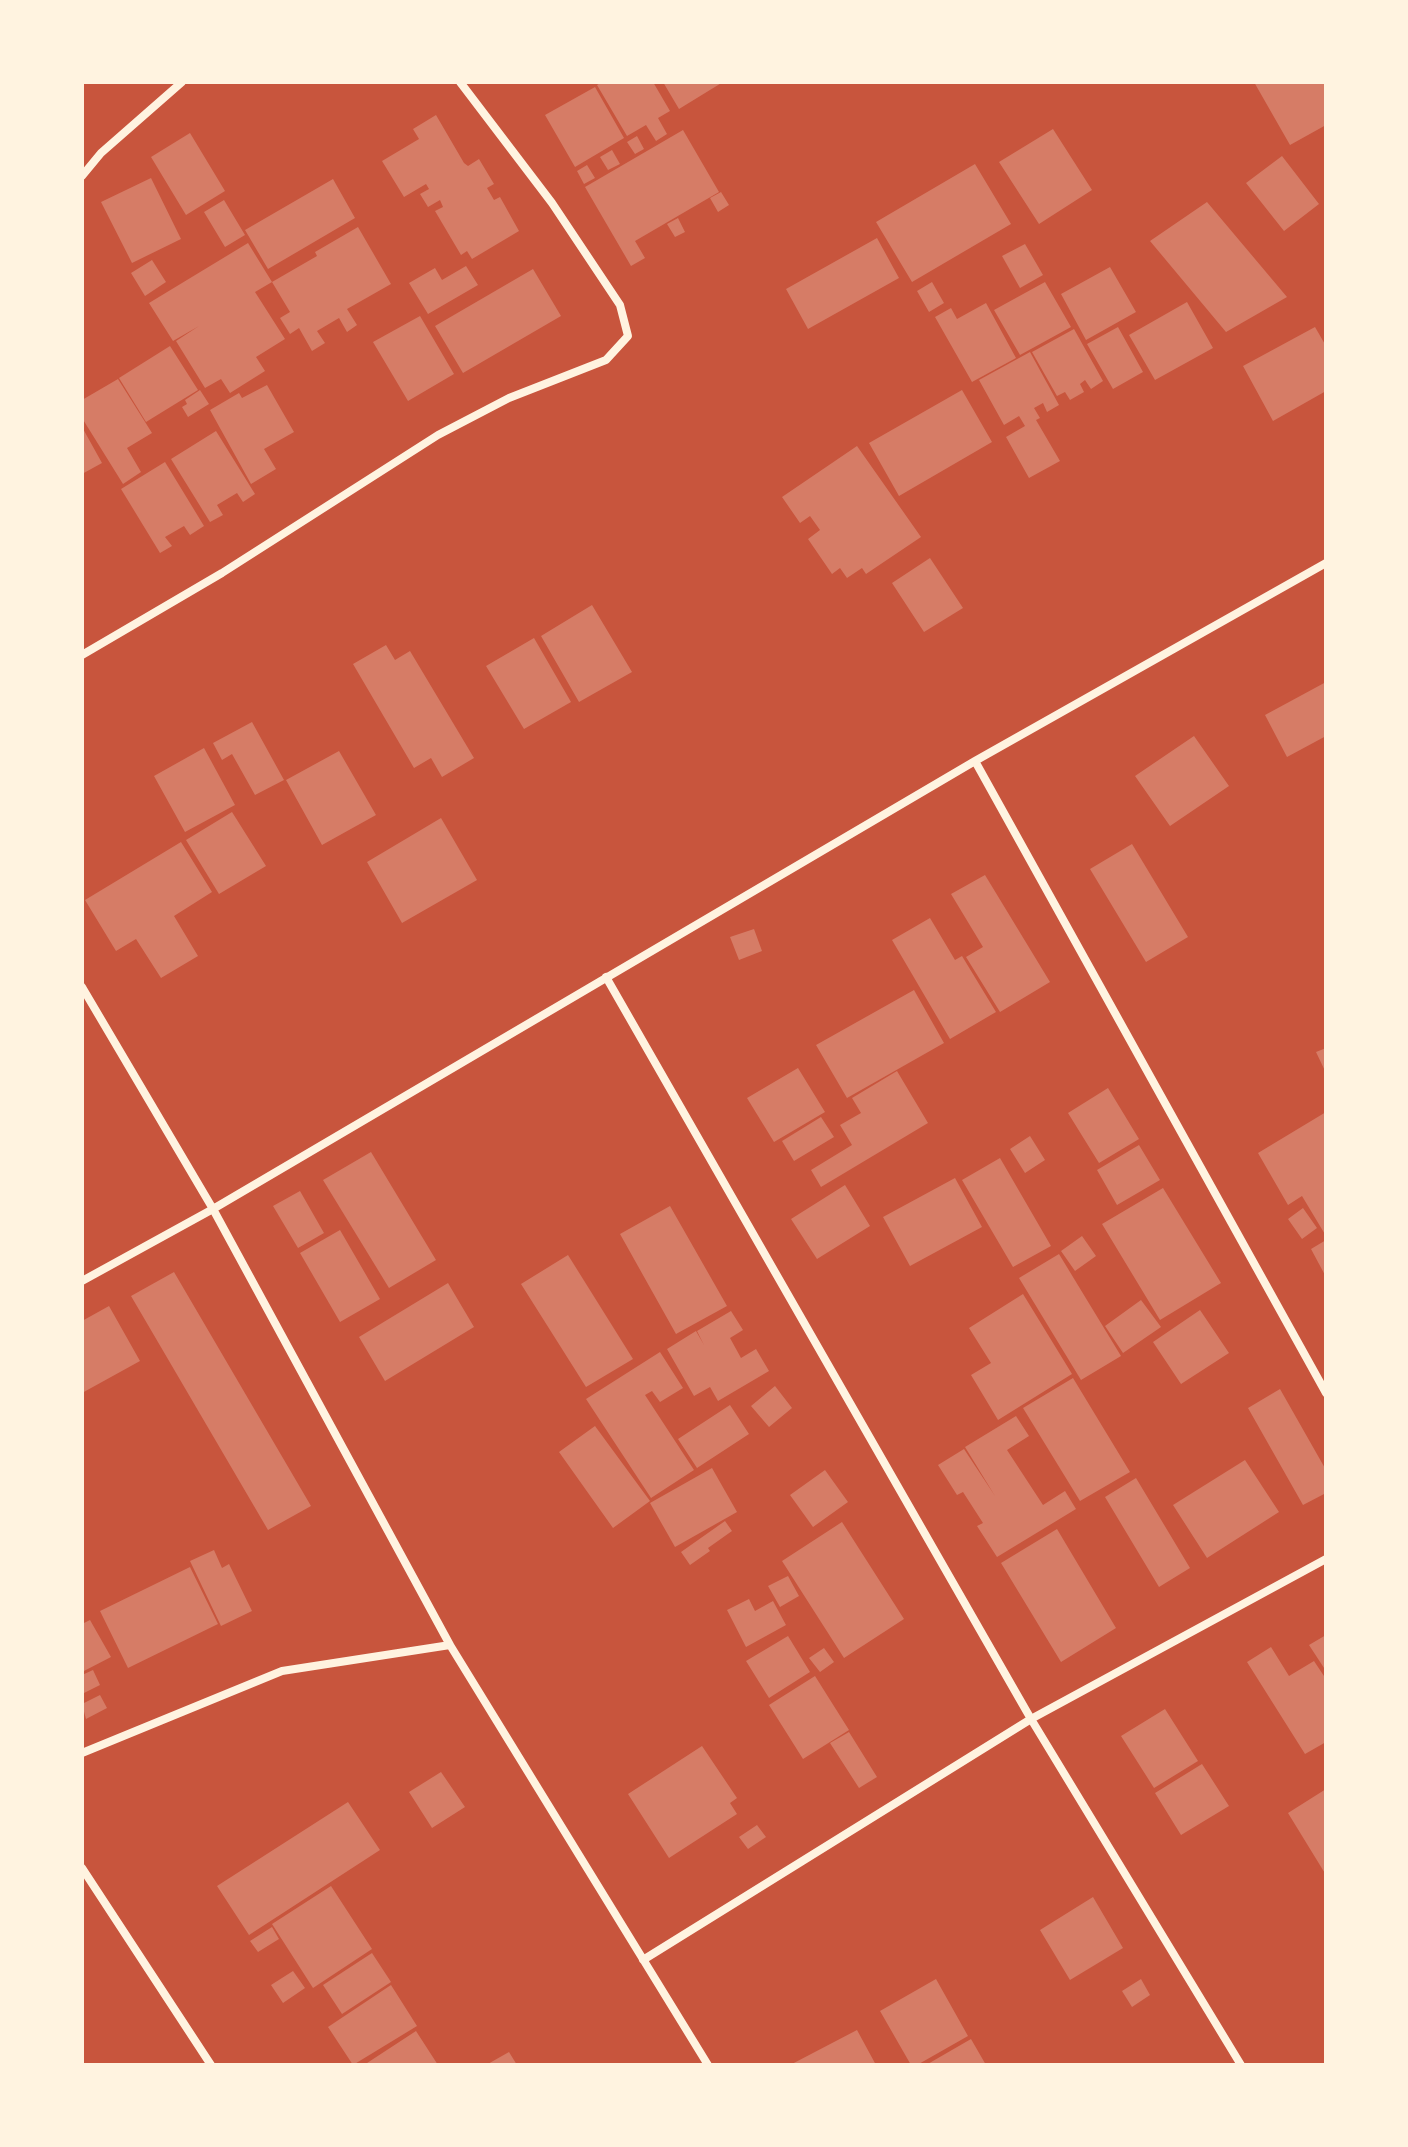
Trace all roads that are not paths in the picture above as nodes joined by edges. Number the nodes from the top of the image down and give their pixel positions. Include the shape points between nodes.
1 (182, 82) edge
2 (460, 82) edge
3 (82, 176) edge
4 (1326, 563) edge
5 (82, 655) edge
6 (975, 761) junction
7 (606, 977) junction
8 (82, 987) edge
9 (213, 1209) junction
10 (82, 1281) edge
11 (1326, 1393) edge
12 (1326, 1559) edge
13 (450, 1645) junction
14 (1031, 1719) junction
15 (82, 1753) edge
16 (82, 1868) edge
17 (643, 1960) junction
18 (211, 2065) edge
19 (708, 2065) edge
20 (1241, 2065) edge

1 - 3 street
2 - 5 street via 612,292 628,336 606,360 509,398 438,435
4 - 6 street
6 - 7 street
6 - 11 street
7 - 9 street
7 - 14 street
8 - 9 street
9 - 10 street
9 - 13 street
12 - 14 street
13 - 15 street via 282,1671
13 - 17 street
14 - 17 street
14 - 20 street
16 - 18 street
17 - 19 street

